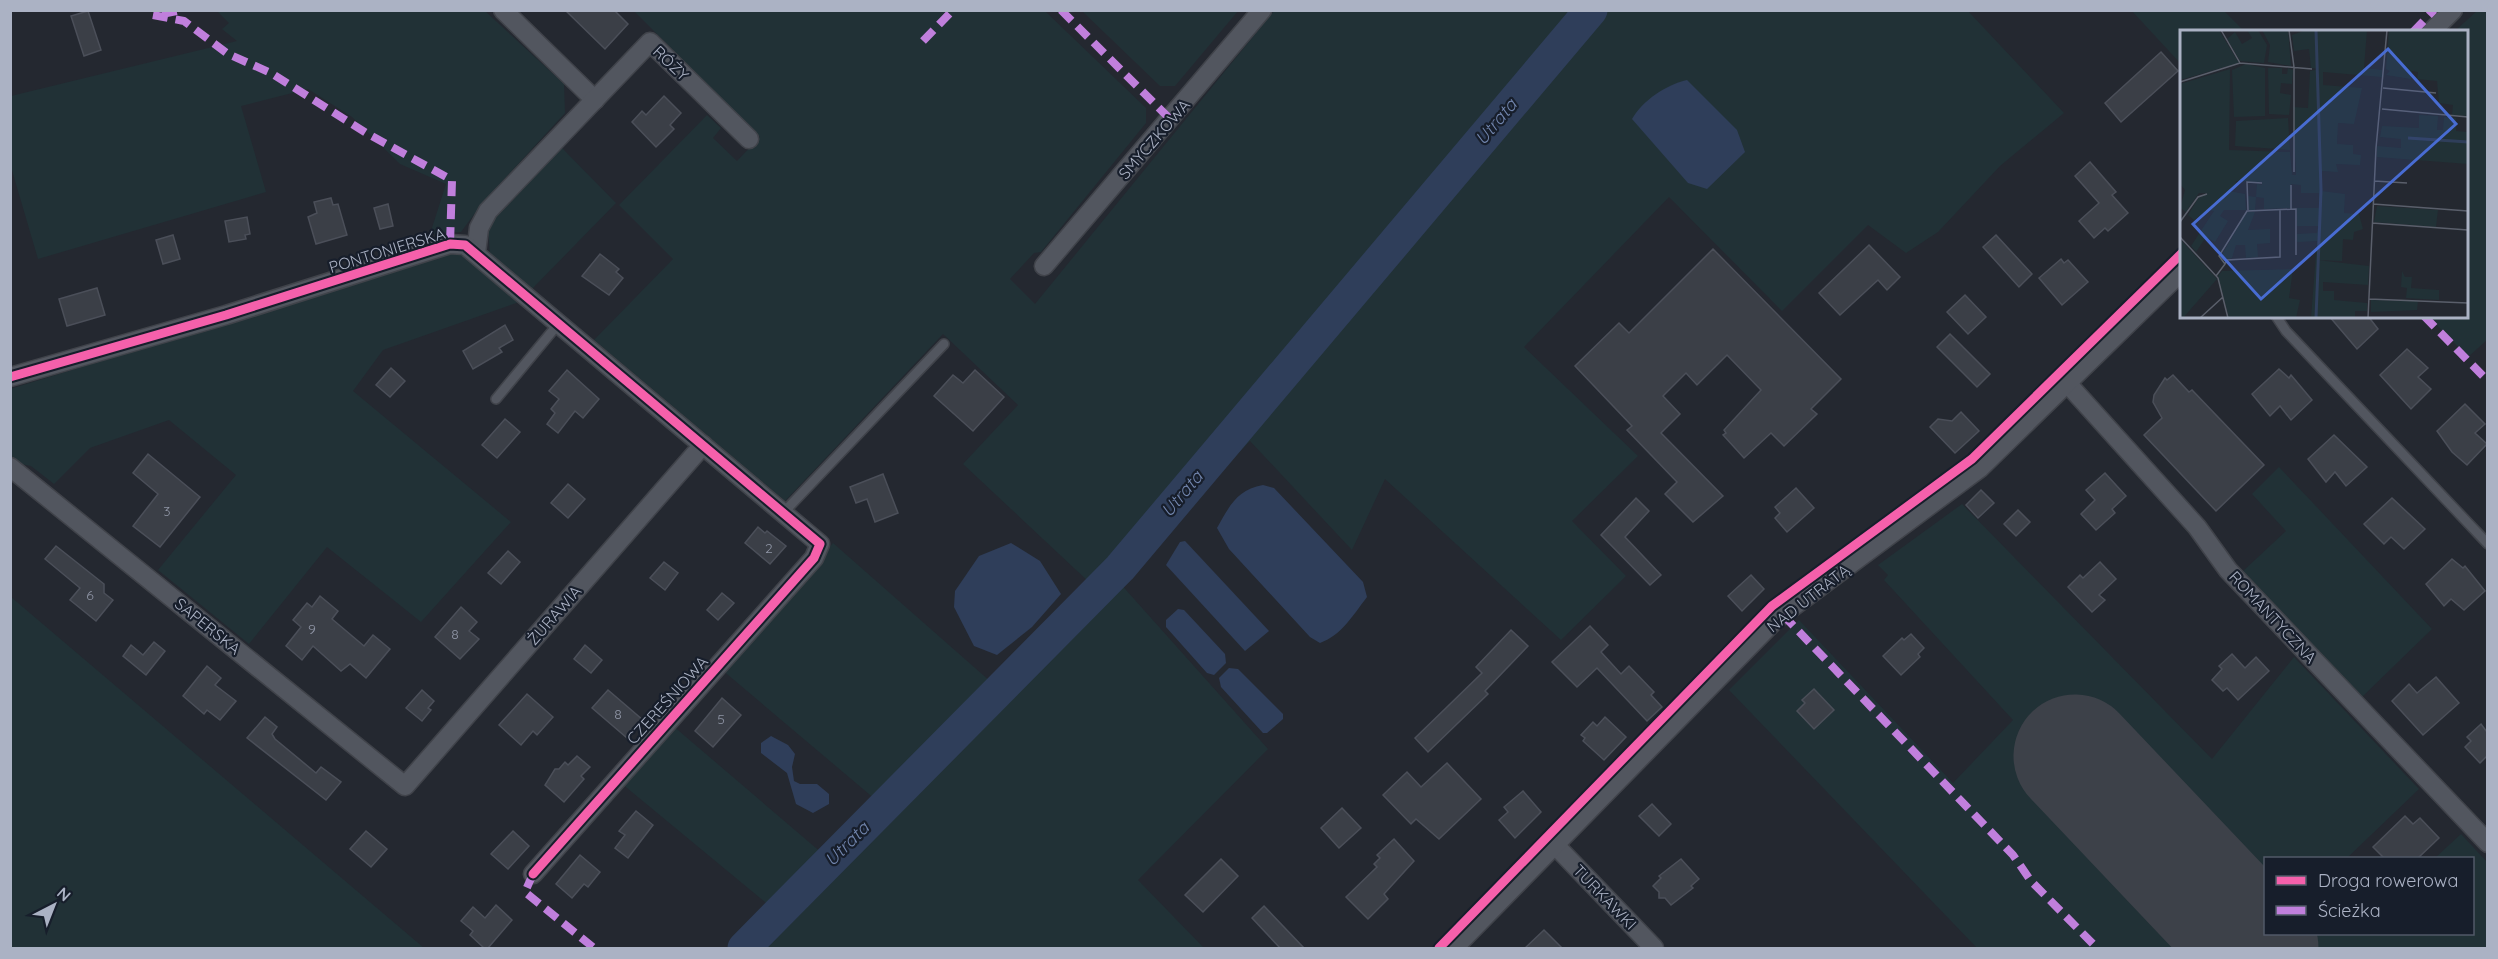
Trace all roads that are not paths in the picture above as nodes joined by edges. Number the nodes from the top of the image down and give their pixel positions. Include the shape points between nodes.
1 (503, 10) edge
2 (1262, 10) edge
3 (2453, 10) edge
4 (2433, 30) edge
5 (595, 100) junction
6 (749, 139) dead end
7 (476, 254) junction
8 (1044, 266) dead end
9 (2180, 272) edge
10 (2277, 318) edge
11 (560, 323) junction
12 (944, 344) dead end
13 (10, 377) edge
14 (2067, 383) junction
15 (496, 399) dead end
16 (703, 445) junction
17 (10, 467) edge
18 (783, 513) junction
19 (820, 544) joint
20 (2487, 544) edge
21 (405, 786) joint
22 (2487, 843) edge
23 (1556, 845) junction
24 (533, 874) dead end
25 (1454, 948) edge
26 (1654, 948) edge

1 - 5 street
2 - 8 street, SMYCZKOWA
3 - 4 street
5 - 6 street, RÓŻY via 650,42
5 - 7 street, RÓŻY via 488,212 479,228
7 - 11 street, PONTONIERSKA
7 - 13 street, PONTONIERSKA via 465,245 450,244 226,315
9 - 14 street, NAD UTRATĄ
10 - 20 lane
11 - 15 lane
11 - 16 street, PONTONIERSKA
12 - 18 lane
14 - 22 street, ROMANTYCZNA via 2197,527 2228,570
14 - 23 street, NAD UTRATĄ via 1980,468 1775,620
16 - 18 street, PONTONIERSKA
16 - 21 street, ŻURAWIA
17 - 21 street, SAPERSKA
18 - 19 street, PONTONIERSKA
19 - 24 street, CZEREŚNIOWA via 814,558
23 - 25 street, NAD UTRATĄ
23 - 26 street, TURKAWKI

